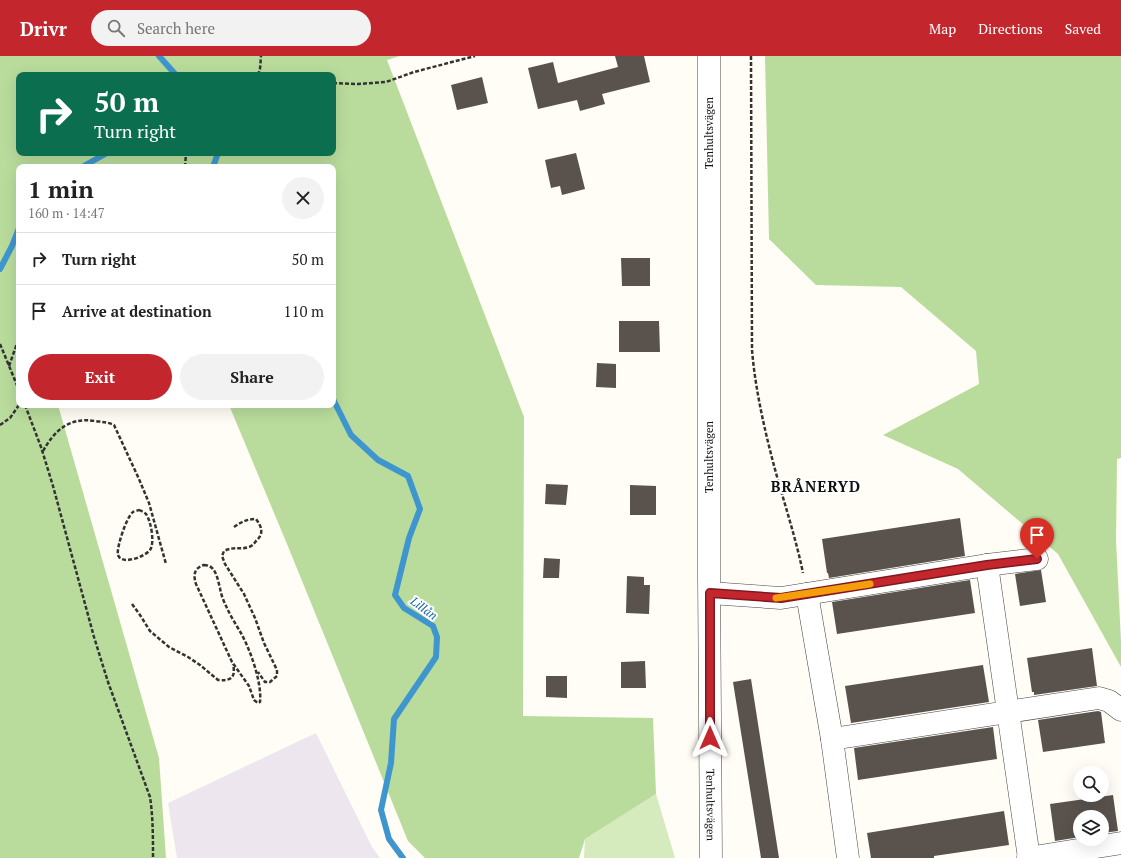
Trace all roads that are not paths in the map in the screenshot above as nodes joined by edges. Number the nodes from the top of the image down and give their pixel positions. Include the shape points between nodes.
1 (709, 56) edge
2 (1037, 559) dead end
3 (987, 565) junction
4 (710, 593) junction
5 (807, 594) junction
6 (1121, 710) edge
7 (1008, 712) junction
8 (832, 739) junction
9 (1121, 842) edge
10 (711, 858) edge
11 (848, 858) edge
12 (1028, 858) edge

1 - 4 street, Tenhultsvägen
2 - 3 street
3 - 5 street
3 - 7 street
4 - 5 street via 777,598
4 - 10 street, Tenhultsvägen
5 - 8 street
6 - 7 street via 1100,698
7 - 8 street
7 - 12 street
8 - 11 street
9 - 12 street

